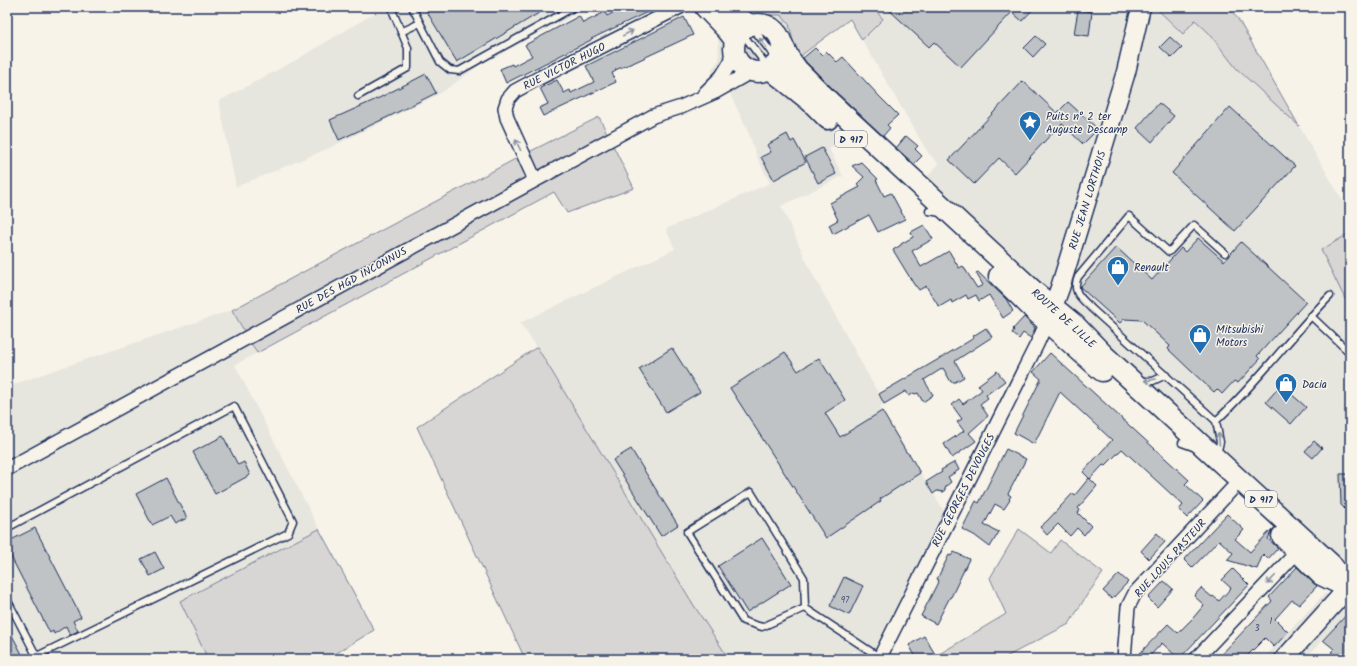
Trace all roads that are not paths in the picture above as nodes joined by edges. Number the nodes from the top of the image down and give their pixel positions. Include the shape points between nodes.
1 (412, 7) edge
2 (574, 7) edge
3 (680, 7) edge
4 (705, 7) edge
5 (1141, 7) edge
6 (392, 12) dead end
7 (420, 23) junction
8 (736, 30) edge
9 (401, 32) junction
10 (774, 64) junction
11 (809, 92) dead end
12 (358, 96) dead end
13 (698, 99) junction
14 (535, 180) junction
15 (916, 182) junction
16 (1225, 253) dead end
17 (1067, 288) junction
18 (1330, 296) dead end
19 (1311, 316) junction
20 (1055, 318) junction
21 (1350, 353) edge
22 (1094, 354) dead end
23 (1166, 375) junction
24 (1133, 382) junction
25 (1168, 414) junction
26 (1216, 421) junction
27 (1182, 443) junction
28 (1216, 457) junction
29 (7, 468) edge
30 (1232, 490) junction
31 (7, 528) edge
32 (1305, 553) junction
33 (1326, 569) dead end
34 (1349, 589) edge
35 (7, 599) edge
36 (805, 608) junction
37 (37, 657) edge
38 (879, 658) edge
39 (1124, 659) edge
40 (1196, 659) edge
41 (1284, 659) edge

1 - 7 lane
2 - 7 lane via 459,71 450,70 440,62
14 -> 3 street, RUE VICTOR HUGO via 507,118 505,108 508,99 515,91 539,78
4 - 8 main road
5 - 17 street, RUE JEAN LORTHOIS via 1126,72
6 - 9 lane
7 - 9 lane
8 - 10 main road via 741,65
8 - 10 main road via 761,23 779,34
8 - 13 street, RUE DES HGD INCONNUS via 722,76
9 - 12 lane via 408,48 408,68
10 - 13 street, RUE DES HGD INCONNUS
10 - 15 main road, ROUTE DE LILLE / D 917 via 789,58 830,102
10 - 20 main road, ROUTE DE LILLE / D 917 via 811,102 929,211
11 - 15 lane via 902,175
13 - 14 street, RUE DES HGD INCONNUS via 653,116
14 - 29 street, RUE DES HGD INCONNUS
15 - 20 main road, ROUTE DE LILLE / D 917
16 - 17 lane via 1194,224 1169,252 1129,216 1078,277 1076,283
17 - 20 street, RUE JEAN LORTHOIS
17 - 23 lane
18 - 19 lane
19 - 21 lane
19 - 26 lane via 1236,402
20 - 24 main road, ROUTE DE LILLE / D 917 via 1075,325
20 - 27 main road, ROUTE DE LILLE / D 917
20 - 38 street, RUE GEORGES DEVOUGES via 1037,344
22 - 25 lane via 1155,411
23 -> 24 lane via 1153,381
23 - 26 lane
24 - 25 main road, ROUTE DE LILLE / D 917
25 - 28 main road, ROUTE DE LILLE / D 917
28 -> 26 lane via 1220,442
27 - 30 main road, ROUTE DE LILLE / D 917
27 - 32 lane via 1196,448
28 - 34 main road, ROUTE DE LILLE / D 917 via 1331,564
30 - 32 main road, ROUTE DE LILLE / D 917
30 - 39 street, RUE LOUIS PASTEUR via 1135,593 1128,607
31 - 37 lane via 234,406 293,521 288,533
32 - 34 main road, ROUTE DE LILLE / D 917 via 1305,560 1321,575
32 -> 40 street
33 - 34 lane
34 - 41 street
35 - 37 lane
36 - 36 lane via 762,627 743,621 687,532 751,492 804,578
36 - 38 lane

